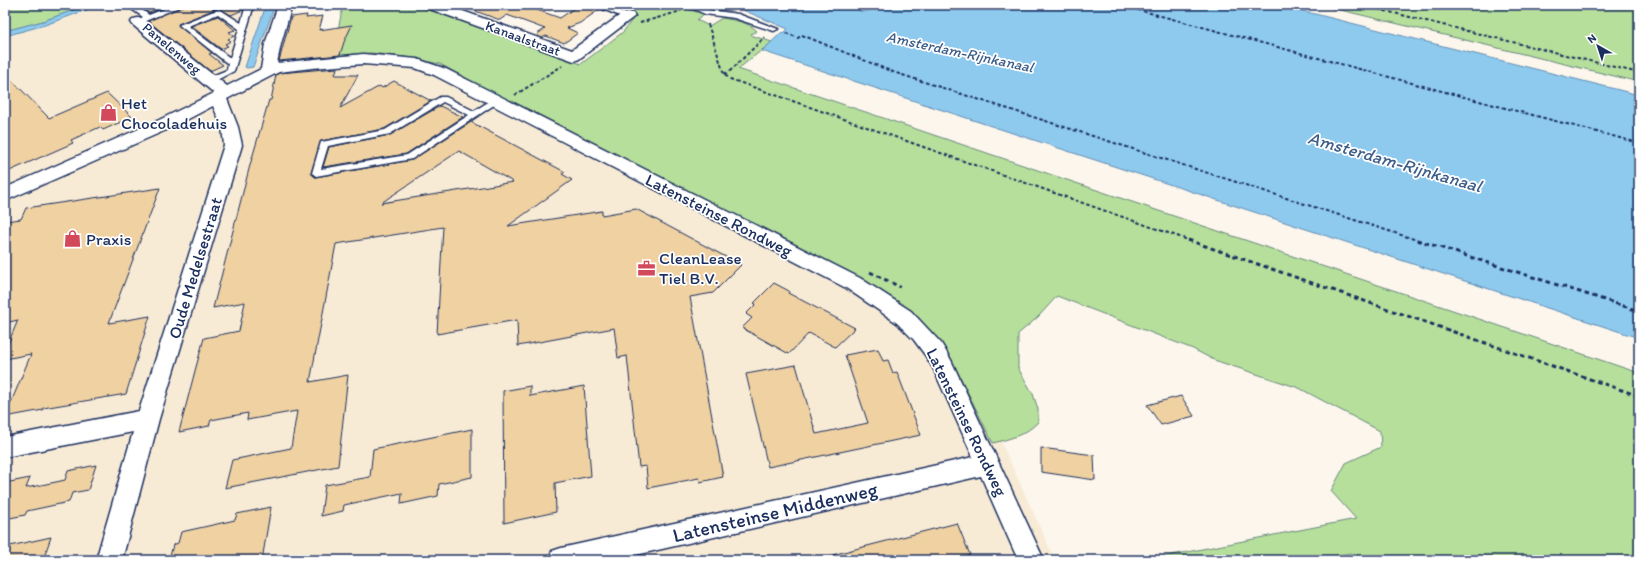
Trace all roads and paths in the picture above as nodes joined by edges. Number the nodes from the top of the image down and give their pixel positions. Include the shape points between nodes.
1 (130, 5) edge
2 (180, 5) edge
3 (250, 5) edge
4 (285, 5) edge
5 (432, 5) edge
6 (597, 5) edge
7 (1120, 5) edge
8 (1361, 5) edge
9 (691, 6) edge
10 (708, 12) junction
11 (143, 20) junction
12 (623, 20) junction
13 (243, 28) junction
14 (774, 29) joint
15 (784, 32) dead end
16 (232, 63) junction
17 (268, 71) junction
18 (553, 71) dead end
19 (1639, 73) edge
20 (724, 74) junction
21 (218, 91) junction
22 (498, 102) junction
23 (475, 115) junction
24 (1639, 143) edge
25 (5, 195) edge
26 (1639, 311) edge
27 (1639, 396) edge
28 (148, 420) junction
29 (5, 446) edge
30 (988, 464) junction
31 (109, 560) edge
32 (561, 560) edge
33 (1031, 560) edge

1 - 11 lane, Panelenweg
2 - 11 lane, Panelenweg
3 - 13 lane, Panelenweg
4 - 17 street
5 - 12 street, Kanaalstraat via 574,56
6 - 12 lane
7 - 24 path
8 - 19 path
9 - 10 lane
9 - 12 path via 647,22
10 - 14 lane via 735,16
10 - 20 path via 708,24
11 - 21 street, Panelenweg
13 - 16 lane, Panelenweg
13 - 16 lane, Panelenweg via 219,11 183,25
14 - 20 path
15 - 26 path via 798,38 802,35 893,72
16 - 21 lane, Panelenweg
17 - 21 street
17 - 22 street, Latensteinse Rondweg via 281,67 347,59 388,60 417,64 440,72
18 - 22 path
20 - 27 path via 730,79 985,169
21 - 25 street via 165,124
21 - 28 street, Oude Medelsestraat via 233,135 233,145
22 - 23 lane
22 - 30 street, Latensteinse Rondweg via 853,284 904,317 921,334 944,366
23 - 23 lane via 409,157 316,173 324,144 387,132 443,99
28 - 29 street
28 - 31 street, Oude Medelsestraat
30 - 32 street, Latensteinse Middenweg
30 - 33 street, Latensteinse Rondweg

